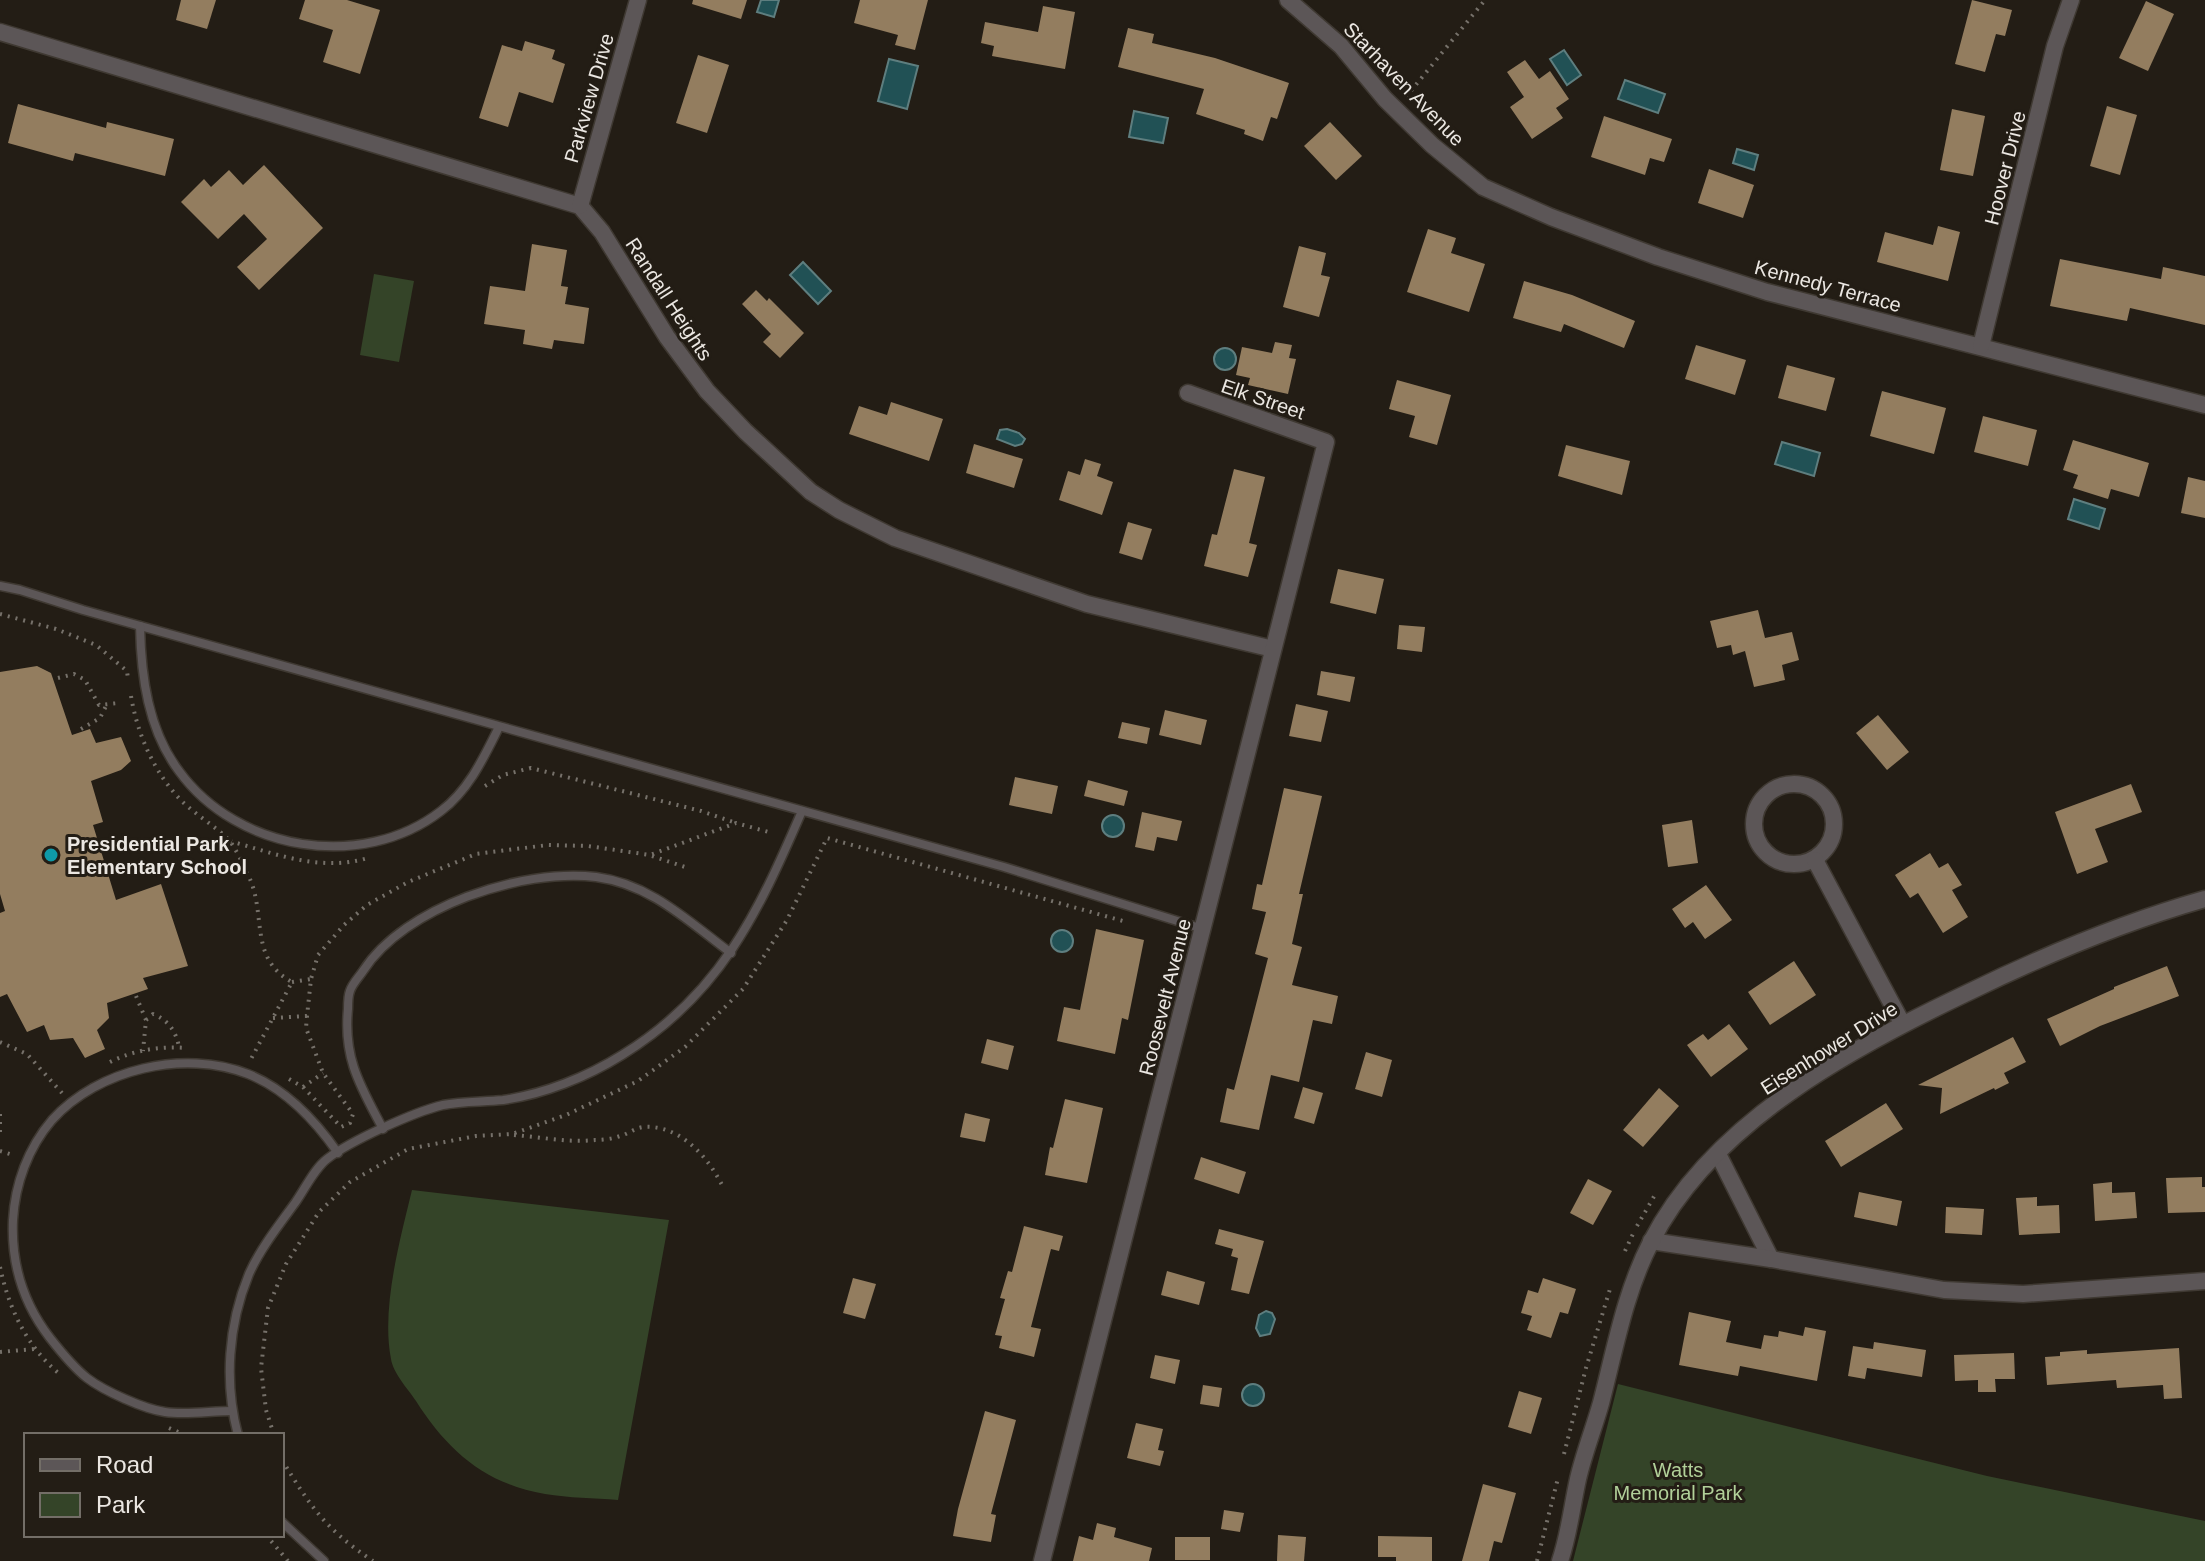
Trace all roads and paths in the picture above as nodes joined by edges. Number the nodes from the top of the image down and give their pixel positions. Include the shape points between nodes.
1 (638, 0) edge
2 (1288, 0) edge
3 (1485, 0) edge
4 (2071, 0) edge
5 (0, 32) edge
6 (1396, 109) junction
7 (1455, 165) joint
8 (580, 206) junction
9 (1981, 346) junction
10 (1188, 393) dead end
11 (2205, 405) edge
12 (1326, 442) joint
13 (0, 586) edge
14 (0, 614) edge
15 (140, 626) junction
16 (1273, 649) junction
17 (58, 678) dead end
18 (119, 703) dead end
19 (106, 706) junction
20 (499, 727) junction
21 (81, 729) dead end
22 (476, 796) dead end
23 (802, 811) junction
24 (736, 823) dead end
25 (230, 841) junction
26 (650, 855) dead end
27 (372, 857) dead end
28 (1815, 860) junction
29 (685, 867) dead end
30 (2205, 899) edge
31 (1123, 921) dead end
32 (1203, 929) junction
33 (731, 953) junction
34 (311, 979) dead end
35 (292, 982) junction
36 (136, 996) dead end
37 (307, 1016) dead end
38 (273, 1018) junction
39 (146, 1020) junction
40 (1902, 1023) junction
41 (0, 1042) edge
42 (179, 1047) dead end
43 (143, 1051) dead end
44 (251, 1059) dead end
45 (323, 1073) dead end
46 (303, 1087) dead end
47 (71, 1103) junction
48 (0, 1114) edge
49 (383, 1129) junction
50 (512, 1134) junction
51 (0, 1138) edge
52 (0, 1151) edge
53 (338, 1153) junction
54 (1718, 1154) junction
55 (13, 1155) dead end
56 (723, 1187) dead end
57 (1651, 1241) junction
58 (1771, 1259) junction
59 (2205, 1281) edge
60 (1608, 1295) dead end
61 (34, 1349) dead end
62 (0, 1352) edge
63 (232, 1411) junction
64 (238, 1433) edge
65 (273, 1433) edge
66 (1562, 1461) dead end
67 (284, 1463) edge
68 (1558, 1476) dead end
69 (284, 1524) edge
70 (268, 1537) edge
71 (288, 1561) edge
72 (324, 1561) edge
73 (373, 1561) edge
74 (1042, 1561) edge
75 (1537, 1561) edge
76 (1560, 1561) edge

1 - 8 street, Parkview Drive
2 - 6 street, Starhaven Avenue via 1341,46
3 - 6 path
4 - 9 street, Hoover Drive
5 - 8 street
6 - 7 street, Starhaven Avenue
7 - 9 street, Kennedy Terrace via 1483,187 1658,257 1767,292
8 - 16 street, Randall Heights via 707,391 811,492 839,510 895,538 1087,604
9 - 11 street, Kennedy Terrace
10 - 12 street, Elk Street
12 - 16 street, Roosevelt Avenue
13 - 15 lane
14 - 25 path via 96,645 127,671 140,736 160,774 178,797
15 - 20 lane
15 - 20 lane via 141,666 152,719 178,770 199,794 256,833 316,846 377,843 407,832 460,793
16 - 32 street, Roosevelt Avenue
17 - 19 path via 74,674 85,680 99,705
18 - 19 path
19 - 21 path via 100,718
20 - 23 lane
22 - 24 path via 503,775 531,768
23 - 32 lane
23 - 33 lane via 768,888
25 - 27 path via 325,865
25 - 35 path via 250,878 266,960
26 - 29 path
28 - 28 street via 1779,861 1759,845 1753,819 1757,806 1775,788 1801,784 1824,797 1831,809 1832,835
28 - 40 street
30 - 40 street, Eisenhower Drive via 2096,935
31 - 50 path via 827,838 787,920 743,989 685,1047 638,1081
32 - 74 street, Roosevelt Avenue
33 - 49 lane via 677,1013 592,1072 530,1095 443,1105
33 - 49 lane via 643,890 597,877 550,876 507,885 431,914 401,931 368,962 350,991 346,1029 352,1069
34 - 35 path
35 - 38 path
36 - 39 path
37 - 38 path
38 - 44 path
39 - 42 path via 153,1014 162,1018
39 - 43 path
40 - 54 street, Eisenhower Drive via 1761,1114
41 - 47 path via 27,1054
45 - 46 path
47 - 53 lane via 124,1074 156,1065 193,1062 220,1067 246,1073 282,1094 323,1130
47 - 63 lane via 52,1120 28,1156 15,1193 12,1238 17,1276 37,1321 88,1379 126,1398 165,1412
48 - 51 path
49 - 53 lane
50 - 56 path via 592,1141 642,1127 658,1129 696,1149
50 - 65 path via 408,1149 350,1182 319,1212 286,1264 268,1308 261,1368
52 - 55 path
53 - 63 lane via 326,1160 250,1274 229,1363
54 - 57 street, Eisenhower Drive via 1689,1185
54 - 58 street
57 - 58 street
57 - 76 street, Eisenhower Drive via 1624,1311
58 - 59 street via 1976,1292 2023,1294
60 - 66 path
61 - 62 path
63 - 64 lane
67 - 73 path via 313,1510 343,1541
68 - 75 path
69 - 72 lane
70 - 71 path

